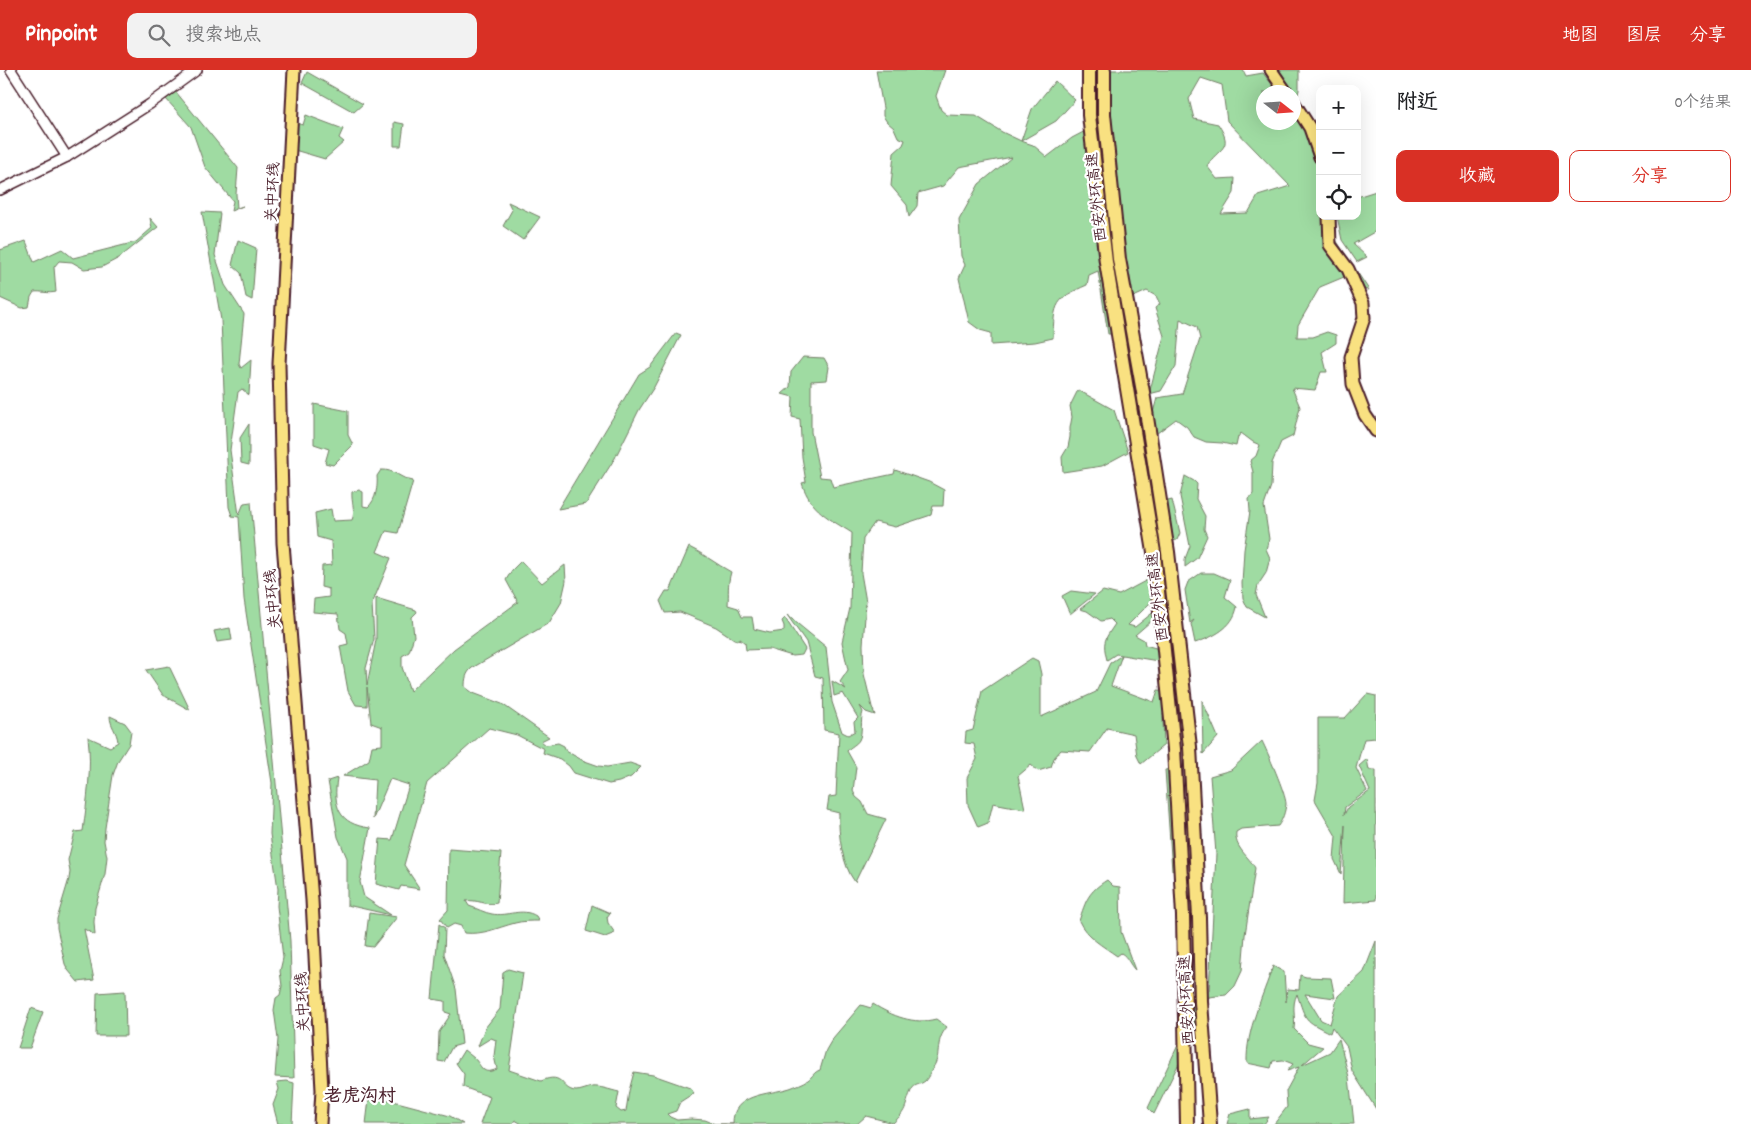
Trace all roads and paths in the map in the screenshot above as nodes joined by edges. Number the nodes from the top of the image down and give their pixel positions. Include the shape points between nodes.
1 (11, 70) edge
2 (197, 70) edge
3 (288, 70) edge
4 (294, 70) edge
5 (1089, 70) edge
6 (1104, 70) edge
7 (1271, 70) edge
8 (1281, 85) edge
9 (1301, 114) edge
10 (1316, 145) edge
11 (67, 157) junction
12 (0, 190) edge
13 (1329, 220) edge
14 (1376, 431) edge
15 (315, 1124) edge
16 (320, 1124) edge
17 (1187, 1124) edge
18 (1210, 1124) edge

1 - 11 street
2 - 11 street
3 - 15 main road, 关中环线 via 273,364 278,553 306,901
4 - 16 main road, 关中环线 via 279,364 282,533 312,900 322,1090
5 - 17 highway, 西安外环高速 via 1089,115 1106,262 1147,510 1174,749 1183,916
6 - 18 highway, 西安外环高速 via 1104,114 1119,259 1168,552 1191,766 1201,1002
7 - 8 main road
9 - 10 main road
11 - 12 street
13 - 14 main road via 1330,246 1348,269 1363,303 1364,318 1351,357 1353,384 1365,416

